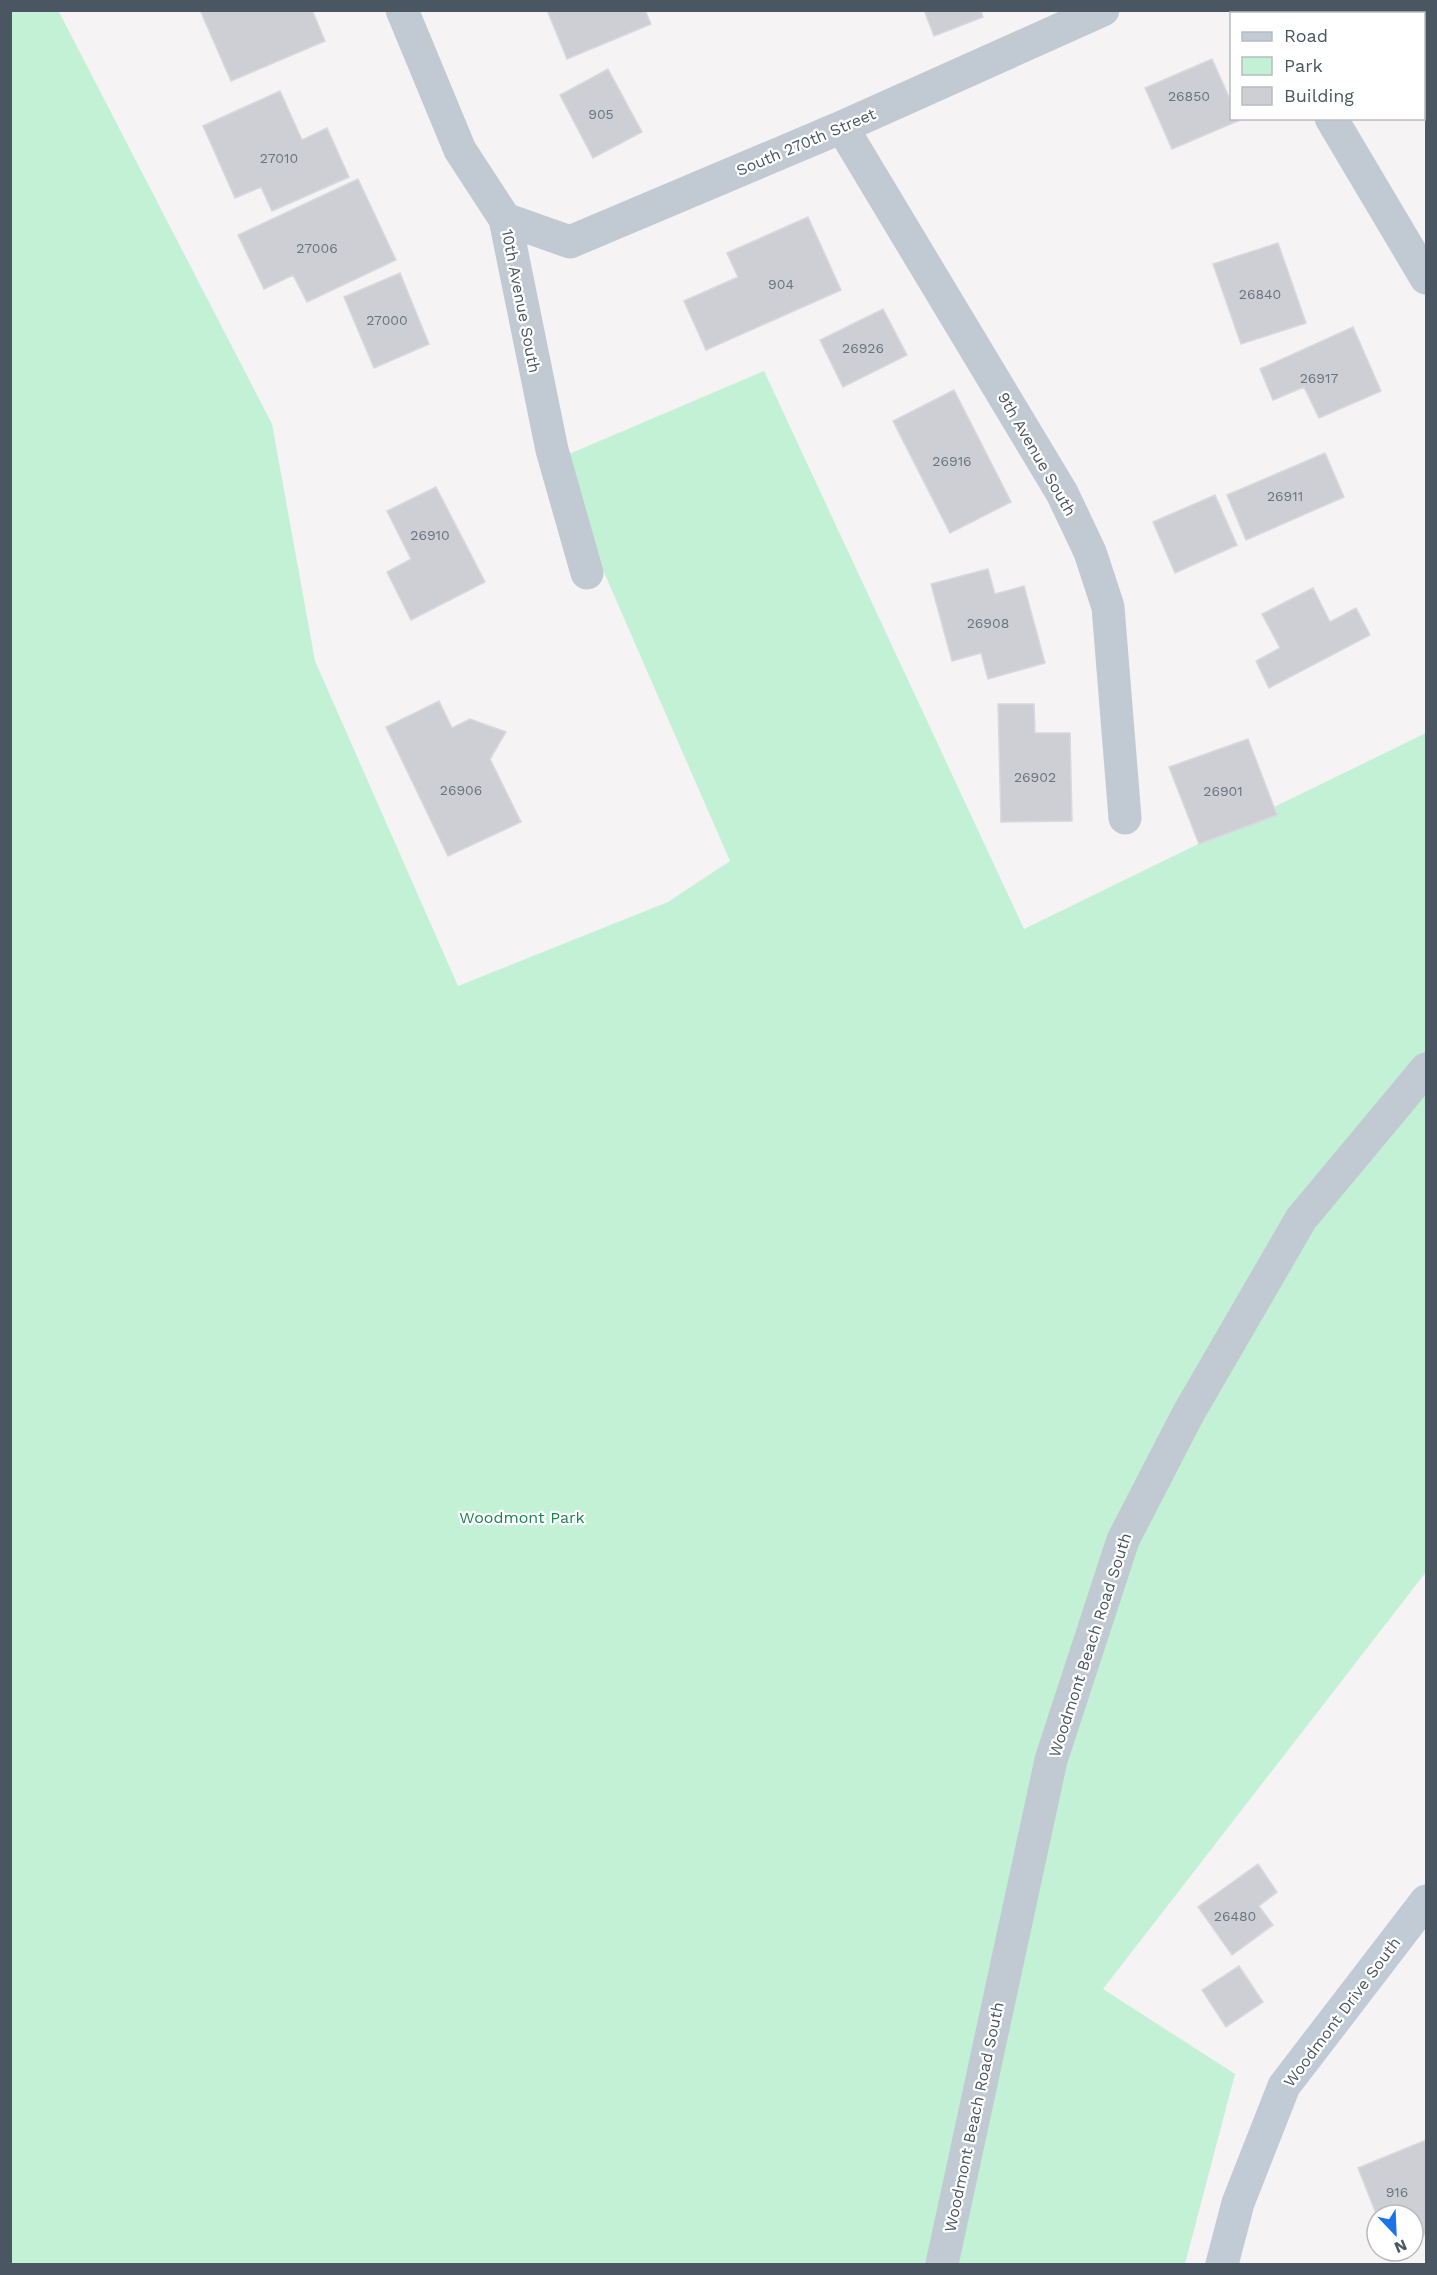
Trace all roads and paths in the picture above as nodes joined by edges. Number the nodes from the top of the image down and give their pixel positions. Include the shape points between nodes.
1 (402, 10) edge
2 (1104, 10) edge
3 (1332, 120) edge
4 (842, 127) junction
5 (505, 219) junction
6 (1426, 278) edge
7 (587, 573) dead end
8 (1125, 818) dead end
9 (1426, 1069) edge
10 (1426, 1901) edge
11 (942, 2265) edge
12 (1222, 2265) edge

1 - 5 street, 10th Avenue South via 460,150
2 - 4 street, South 270th Street
3 - 6 street
4 - 5 street, South 270th Street via 570,242
4 - 8 street, 9th Avenue South via 1062,492 1090,552 1108,607
5 - 7 street, 10th Avenue South via 552,450
9 - 11 street, Woodmont Beach Road South via 1300,1219 1188,1414 1123,1540 1051,1760
10 - 12 main road, Woodmont Drive South via 1284,2086 1238,2203

